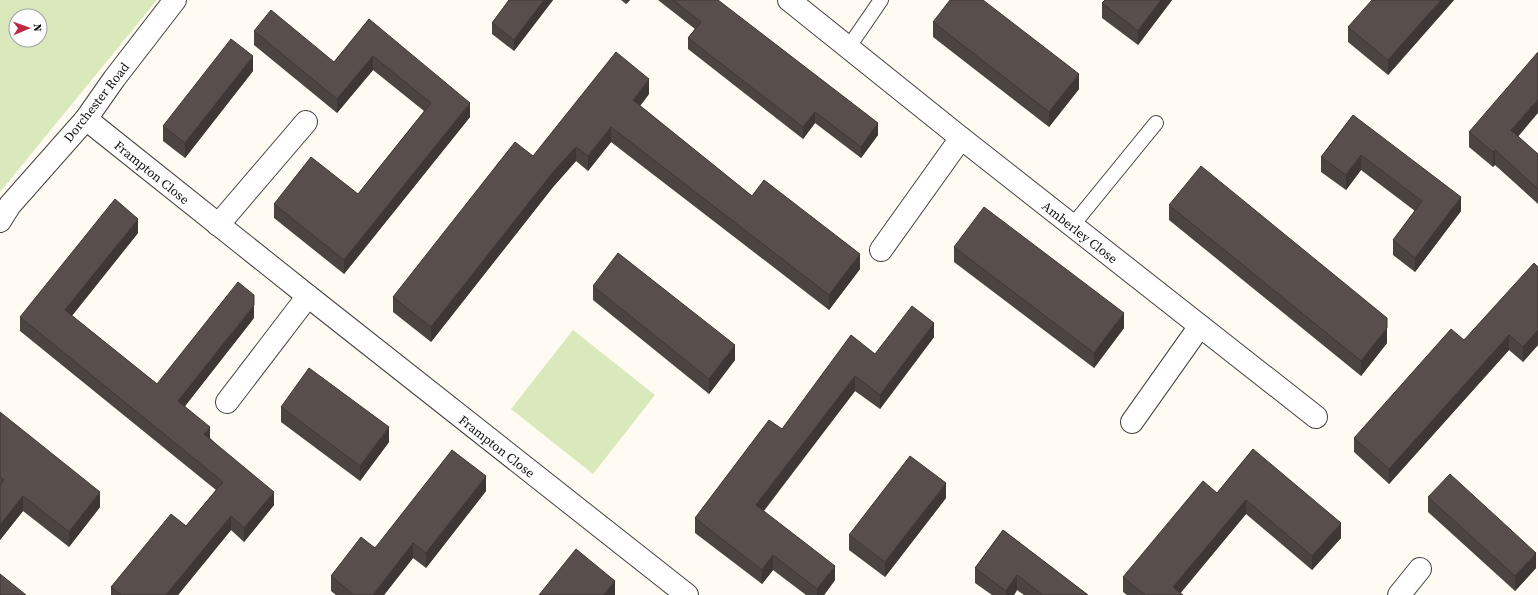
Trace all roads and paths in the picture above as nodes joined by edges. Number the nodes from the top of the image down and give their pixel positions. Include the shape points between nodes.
1 (175, 0) edge
2 (789, 0) edge
3 (881, 0) edge
4 (848, 48) junction
5 (86, 119) junction
6 (306, 122) dead end
7 (1156, 123) dead end
8 (961, 138) junction
9 (0, 221) edge
10 (218, 225) junction
11 (1072, 226) junction
12 (881, 250) dead end
13 (308, 296) junction
14 (1200, 326) junction
15 (228, 402) dead end
16 (1316, 417) dead end
17 (1132, 422) dead end
18 (1420, 569) dead end
19 (687, 595) edge
20 (1399, 595) edge

1 - 5 street, Dorchester Road
2 - 4 street, Amberley Close
3 - 4 lane
4 - 8 street, Amberley Close
5 - 9 street, Dorchester Road via 10,205
5 - 10 street, Frampton Close
6 - 10 street
7 - 11 lane
8 - 11 street, Amberley Close
8 - 12 street
10 - 13 street, Frampton Close
11 - 14 street, Amberley Close
13 - 15 street
13 - 19 street, Frampton Close
14 - 16 street, Amberley Close
14 - 17 street
18 - 20 street

